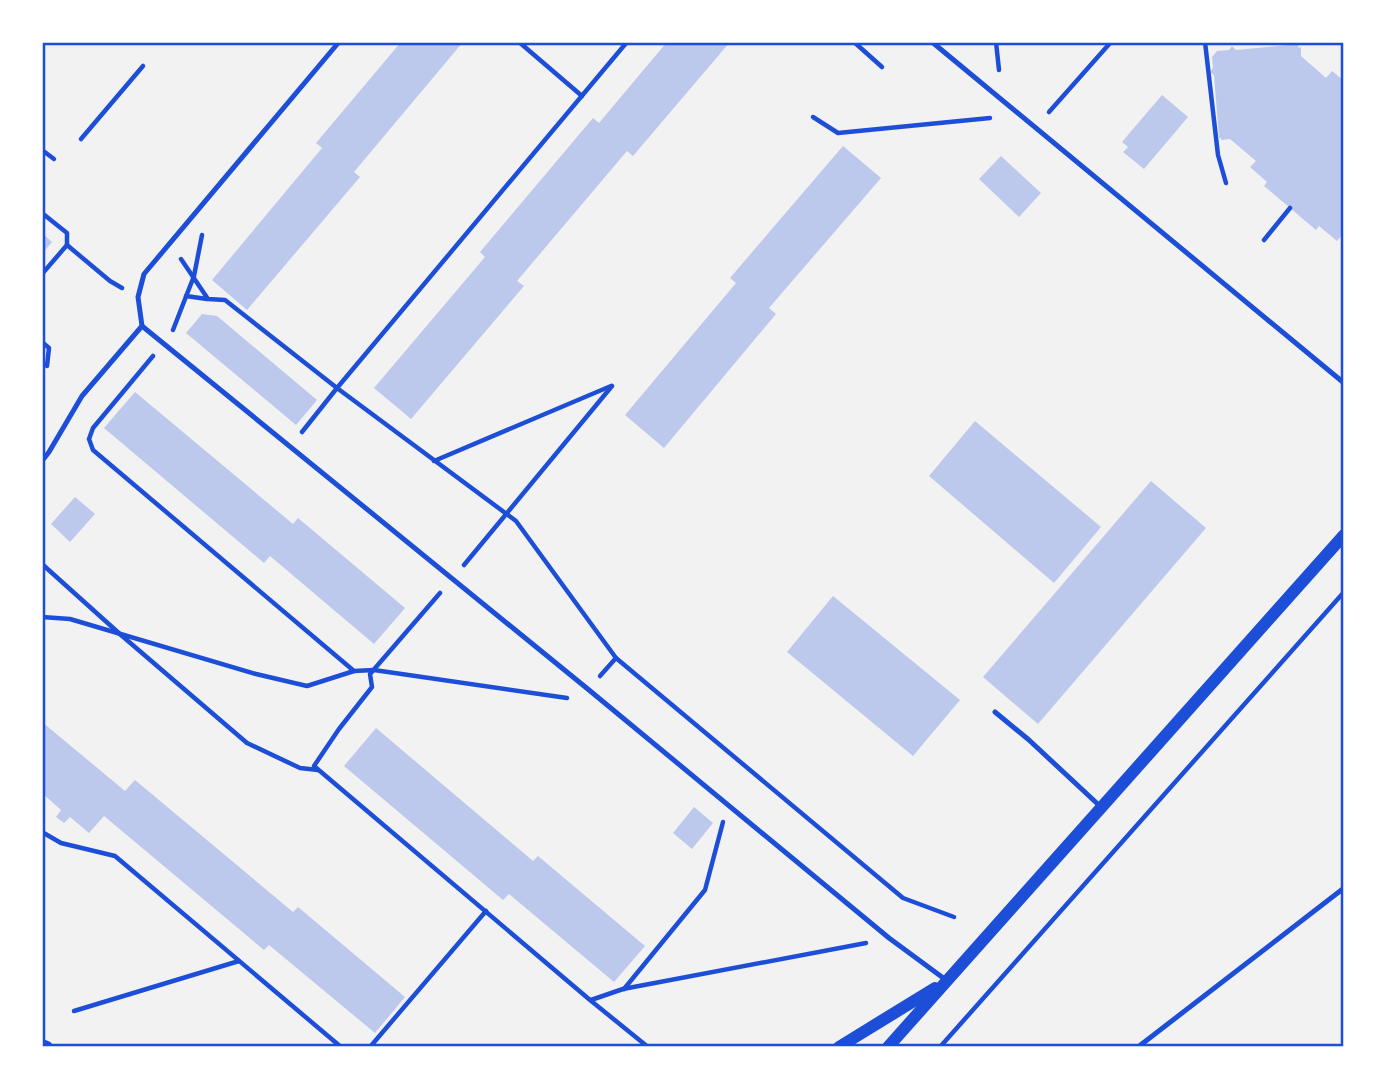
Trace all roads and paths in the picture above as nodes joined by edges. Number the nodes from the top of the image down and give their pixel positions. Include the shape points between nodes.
1 (339, 42) edge
2 (519, 42) edge
3 (627, 42) edge
4 (854, 42) edge
5 (932, 42) edge
6 (996, 42) edge
7 (1111, 42) edge
8 (1205, 42) edge
9 (143, 66) dead end
10 (881, 67) dead end
11 (999, 69) dead end
12 (582, 96) junction
13 (1049, 112) dead end
14 (813, 117) dead end
15 (990, 118) dead end
16 (81, 139) dead end
17 (42, 150) edge
18 (54, 159) dead end
19 (1226, 183) dead end
20 (1290, 208) dead end
21 (42, 213) edge
22 (204, 226) dead end
23 (1264, 240) dead end
24 (171, 243) junction
25 (67, 245) junction
26 (42, 274) edge
27 (194, 276) junction
28 (186, 296) junction
29 (138, 297) junction
30 (208, 299) junction
31 (142, 326) junction
32 (42, 342) edge
33 (164, 344) junction
34 (47, 366) dead end
35 (1344, 383) edge
36 (612, 386) dead end
37 (337, 388) junction
38 (290, 447) junction
39 (42, 461) edge
40 (435, 461) junction
41 (1344, 535) edge
42 (42, 564) edge
43 (1344, 592) edge
44 (42, 617) edge
45 (121, 635) junction
46 (616, 658) junction
47 (354, 671) junction
48 (589, 690) junction
49 (995, 712) dead end
50 (727, 806) junction
51 (1102, 807) junction
52 (42, 832) edge
53 (1344, 888) edge
54 (486, 911) junction
55 (954, 917) dead end
56 (889, 938) junction
57 (239, 961) junction
58 (947, 981) junction
59 (623, 989) junction
60 (590, 1000) junction
61 (74, 1011) dead end
62 (42, 1045) edge
63 (47, 1047) edge
64 (341, 1047) edge
65 (370, 1047) edge
66 (648, 1047) edge
67 (839, 1047) edge
68 (888, 1047) edge
69 (940, 1047) edge
70 (1138, 1047) edge

1 - 24 lane
2 - 12 path
3 - 12 path
4 - 10 path
5 - 35 lane
6 - 11 path
7 - 13 path
8 - 19 path via 1218,155
9 - 16 path
12 - 37 path
14 - 15 path via 838,133
17 - 18 path
20 - 23 path
21 - 25 path via 67,233
22 - 27 path
24 - 27 path
24 - 29 lane via 144,274
25 - 26 path
25 - 29 path via 110,281
27 - 28 path
27 - 30 path
28 - 30 path
28 - 33 path
29 - 31 lane
30 - 37 path via 225,300
31 - 33 lane
31 - 39 lane via 82,397
32 - 34 path via 49,348
33 - 38 lane
33 - 47 path via 93,428 89,439 93,450
36 - 40 path
37 - 38 path
37 - 40 path
38 - 48 lane
40 - 46 path via 516,521
41 - 51 street
42 - 45 path
43 - 69 path
44 - 45 path via 70,618
45 - 47 path via 307,686
45 - 54 path via 247,743 300,768 316,768
46 - 48 path
46 - 55 path via 903,898
47 - 48 path via 579,699
48 - 50 lane
49 - 51 lane
50 - 56 lane
50 - 59 path via 705,890
51 - 58 street
52 - 57 path via 61,843 115,856
53 - 70 lane
54 - 60 path
54 - 65 path
56 - 58 lane
56 - 59 path
57 - 61 path
57 - 64 path
58 - 67 street
58 - 68 street
59 - 60 path
60 - 66 path
62 - 63 street

